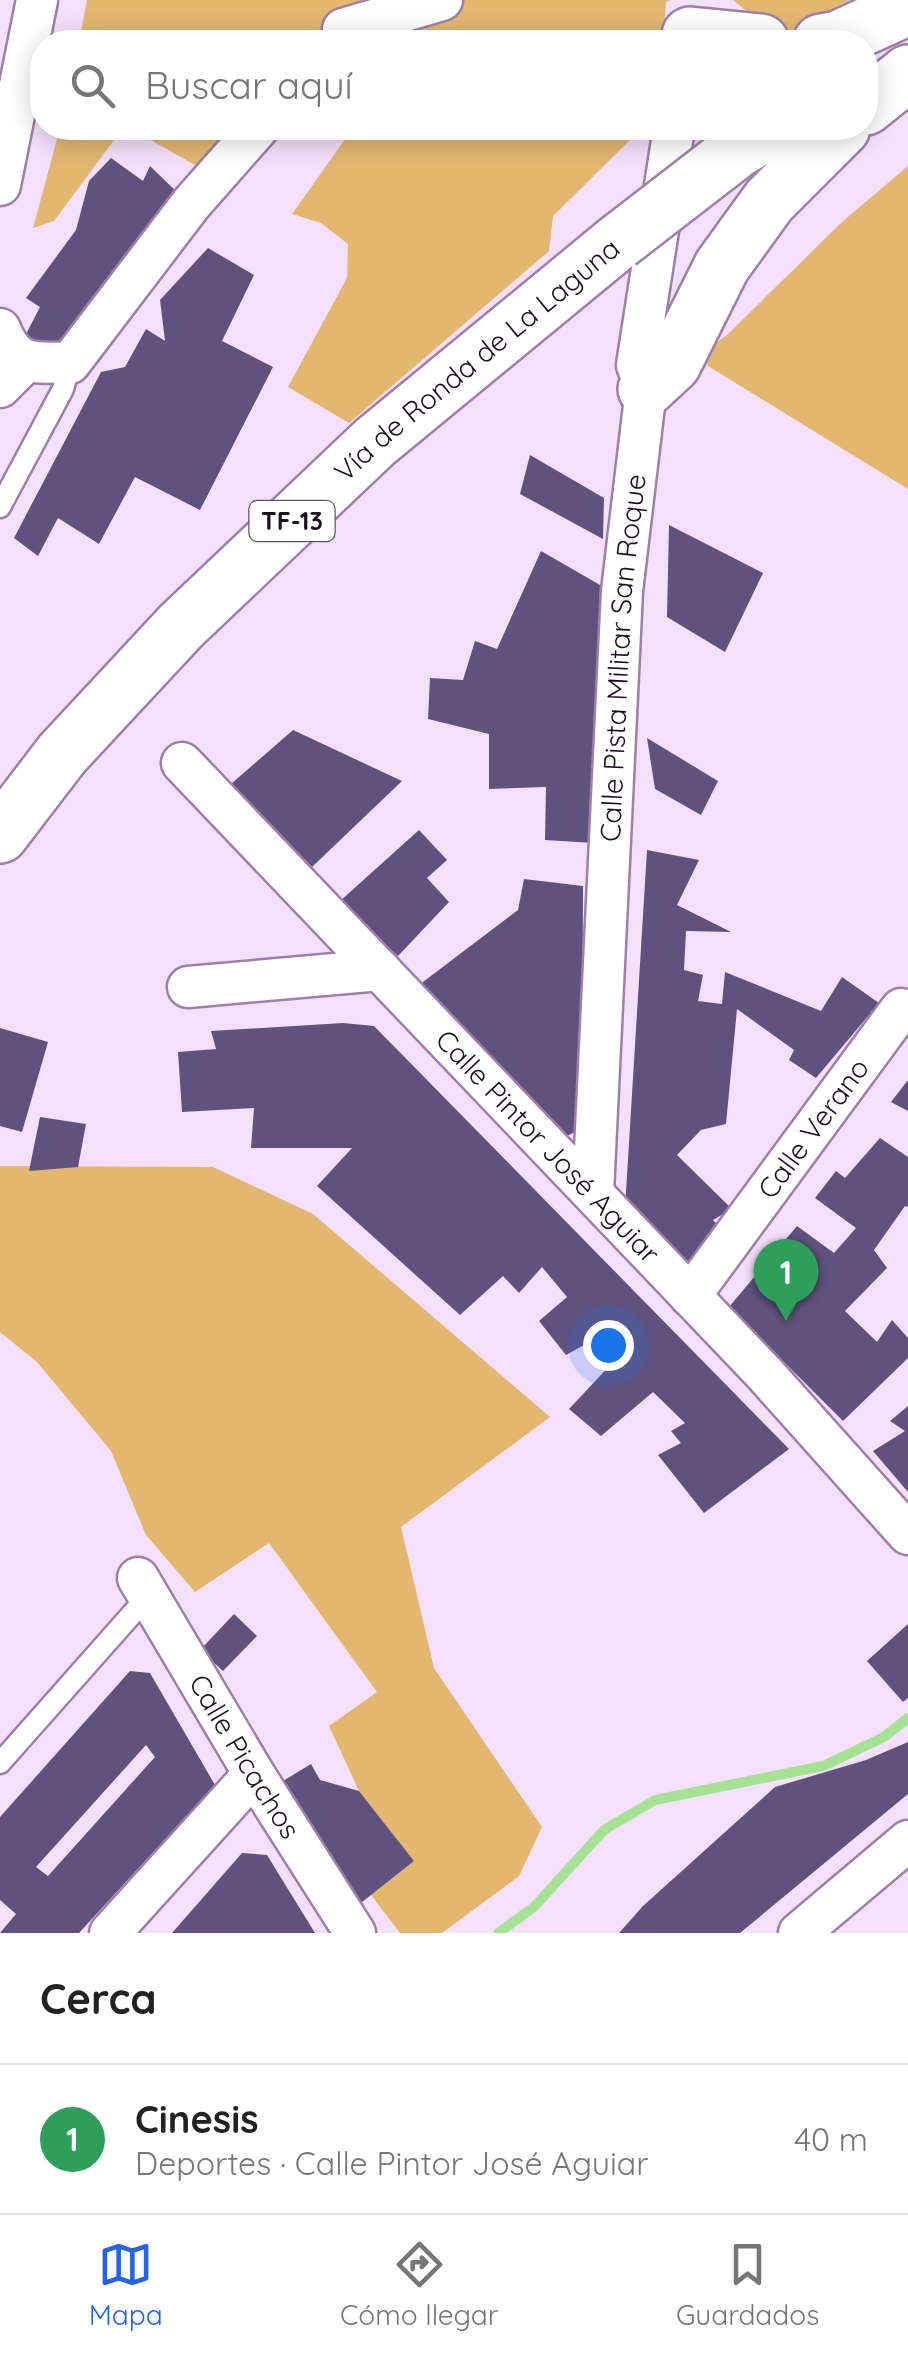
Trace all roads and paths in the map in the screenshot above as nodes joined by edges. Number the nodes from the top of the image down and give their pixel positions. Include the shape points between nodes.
1 (36, 0) edge
2 (376, 0) edge
3 (442, 0) edge
4 (908, 7) edge
5 (30, 30) edge
6 (344, 30) edge
7 (355, 30) edge
8 (858, 30) edge
9 (30, 31) edge
10 (908, 39) edge
11 (878, 59) edge
12 (908, 73) edge
13 (878, 97) edge
14 (248, 140) edge
15 (672, 140) edge
16 (754, 140) edge
17 (830, 140) edge
18 (0, 185) edge
19 (0, 329) edge
20 (70, 364) junction
21 (12, 374) edge
22 (646, 389) junction
23 (0, 507) edge
24 (182, 763) dead end
25 (0, 836) edge
26 (380, 970) junction
27 (188, 987) dead end
28 (901, 1009) dead end
29 (593, 1192) junction
30 (690, 1296) junction
31 (908, 1534) edge
32 (143, 1587) joint
33 (0, 1763) edge
34 (254, 1774) junction
35 (908, 1841) edge
36 (110, 1933) edge
37 (354, 1933) edge
38 (799, 1933) edge

1 - 5 street
2 - 6 street
3 - 7 street
4 - 8 main road
9 - 18 street
10 - 11 main road
12 - 13 main road
14 - 20 street
15 - 22 street, Calle Pista Militar San Roque via 638,365
16 - 25 main road, Vía de Ronda de La Laguna / TF-13, bridge via 375,442 195,613 62,754
17 - 22 main road via 769,201 722,266 672,364
19 - 21 street
20 - 21 street
20 - 23 lane
22 - 29 street, Calle Pista Militar San Roque via 622,591
24 - 26 street, Calle Pintor José Aguiar
26 - 27 street
26 - 29 street, Calle Pintor José Aguiar
28 - 30 street, Calle Verano
29 - 30 street, Calle Pintor José Aguiar
30 - 31 street, Calle Pintor José Aguiar via 870,1504
32 - 33 lane
32 - 34 street, Calle Picachos
34 - 36 street
34 - 37 street, Calle Picachos
35 - 38 street

